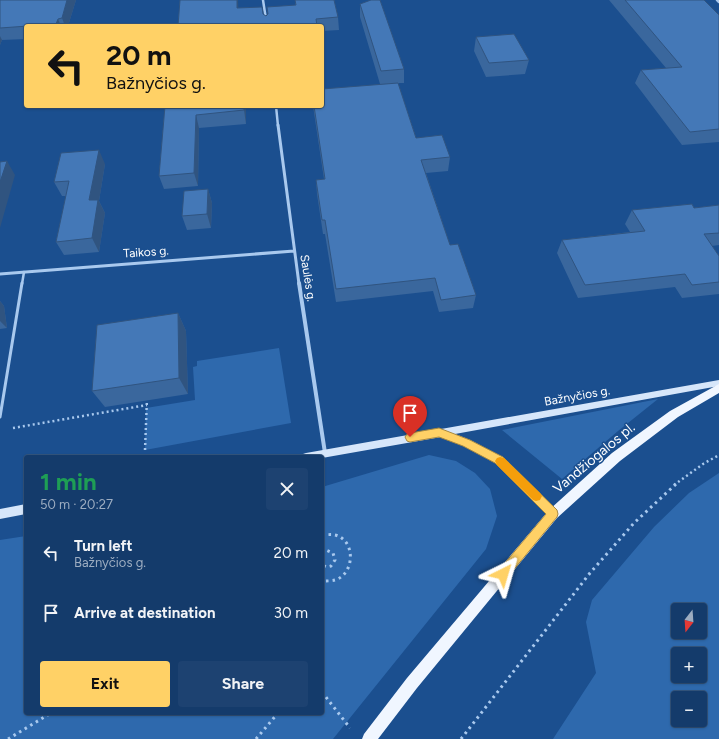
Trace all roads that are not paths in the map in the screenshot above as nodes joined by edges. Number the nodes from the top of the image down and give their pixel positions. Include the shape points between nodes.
1 (263, 0) edge
2 (266, 24) edge
3 (276, 108) edge
4 (294, 251) junction
5 (24, 272) junction
6 (0, 274) edge
7 (719, 383) edge
8 (719, 388) edge
9 (0, 417) edge
10 (439, 432) junction
11 (326, 453) junction
12 (316, 455) edge
13 (24, 509) edge
14 (0, 514) edge
15 (553, 514) junction
16 (368, 739) edge

1 - 2 street
3 - 4 street, Saulės g.
4 - 5 street, Taikos g.
4 - 11 street, Saulės g.
5 - 6 street, Taikos g.
5 - 9 lane
7 - 10 main road, Bažnyčios g.
8 - 15 main road, Vandžiogalos pl. via 674,414 616,457
10 - 11 main road, Bažnyčios g.
10 - 15 main road via 499,460
11 - 12 main road, Bažnyčios g.
13 - 14 main road
15 - 16 main road, Vandžiogalos pl.

